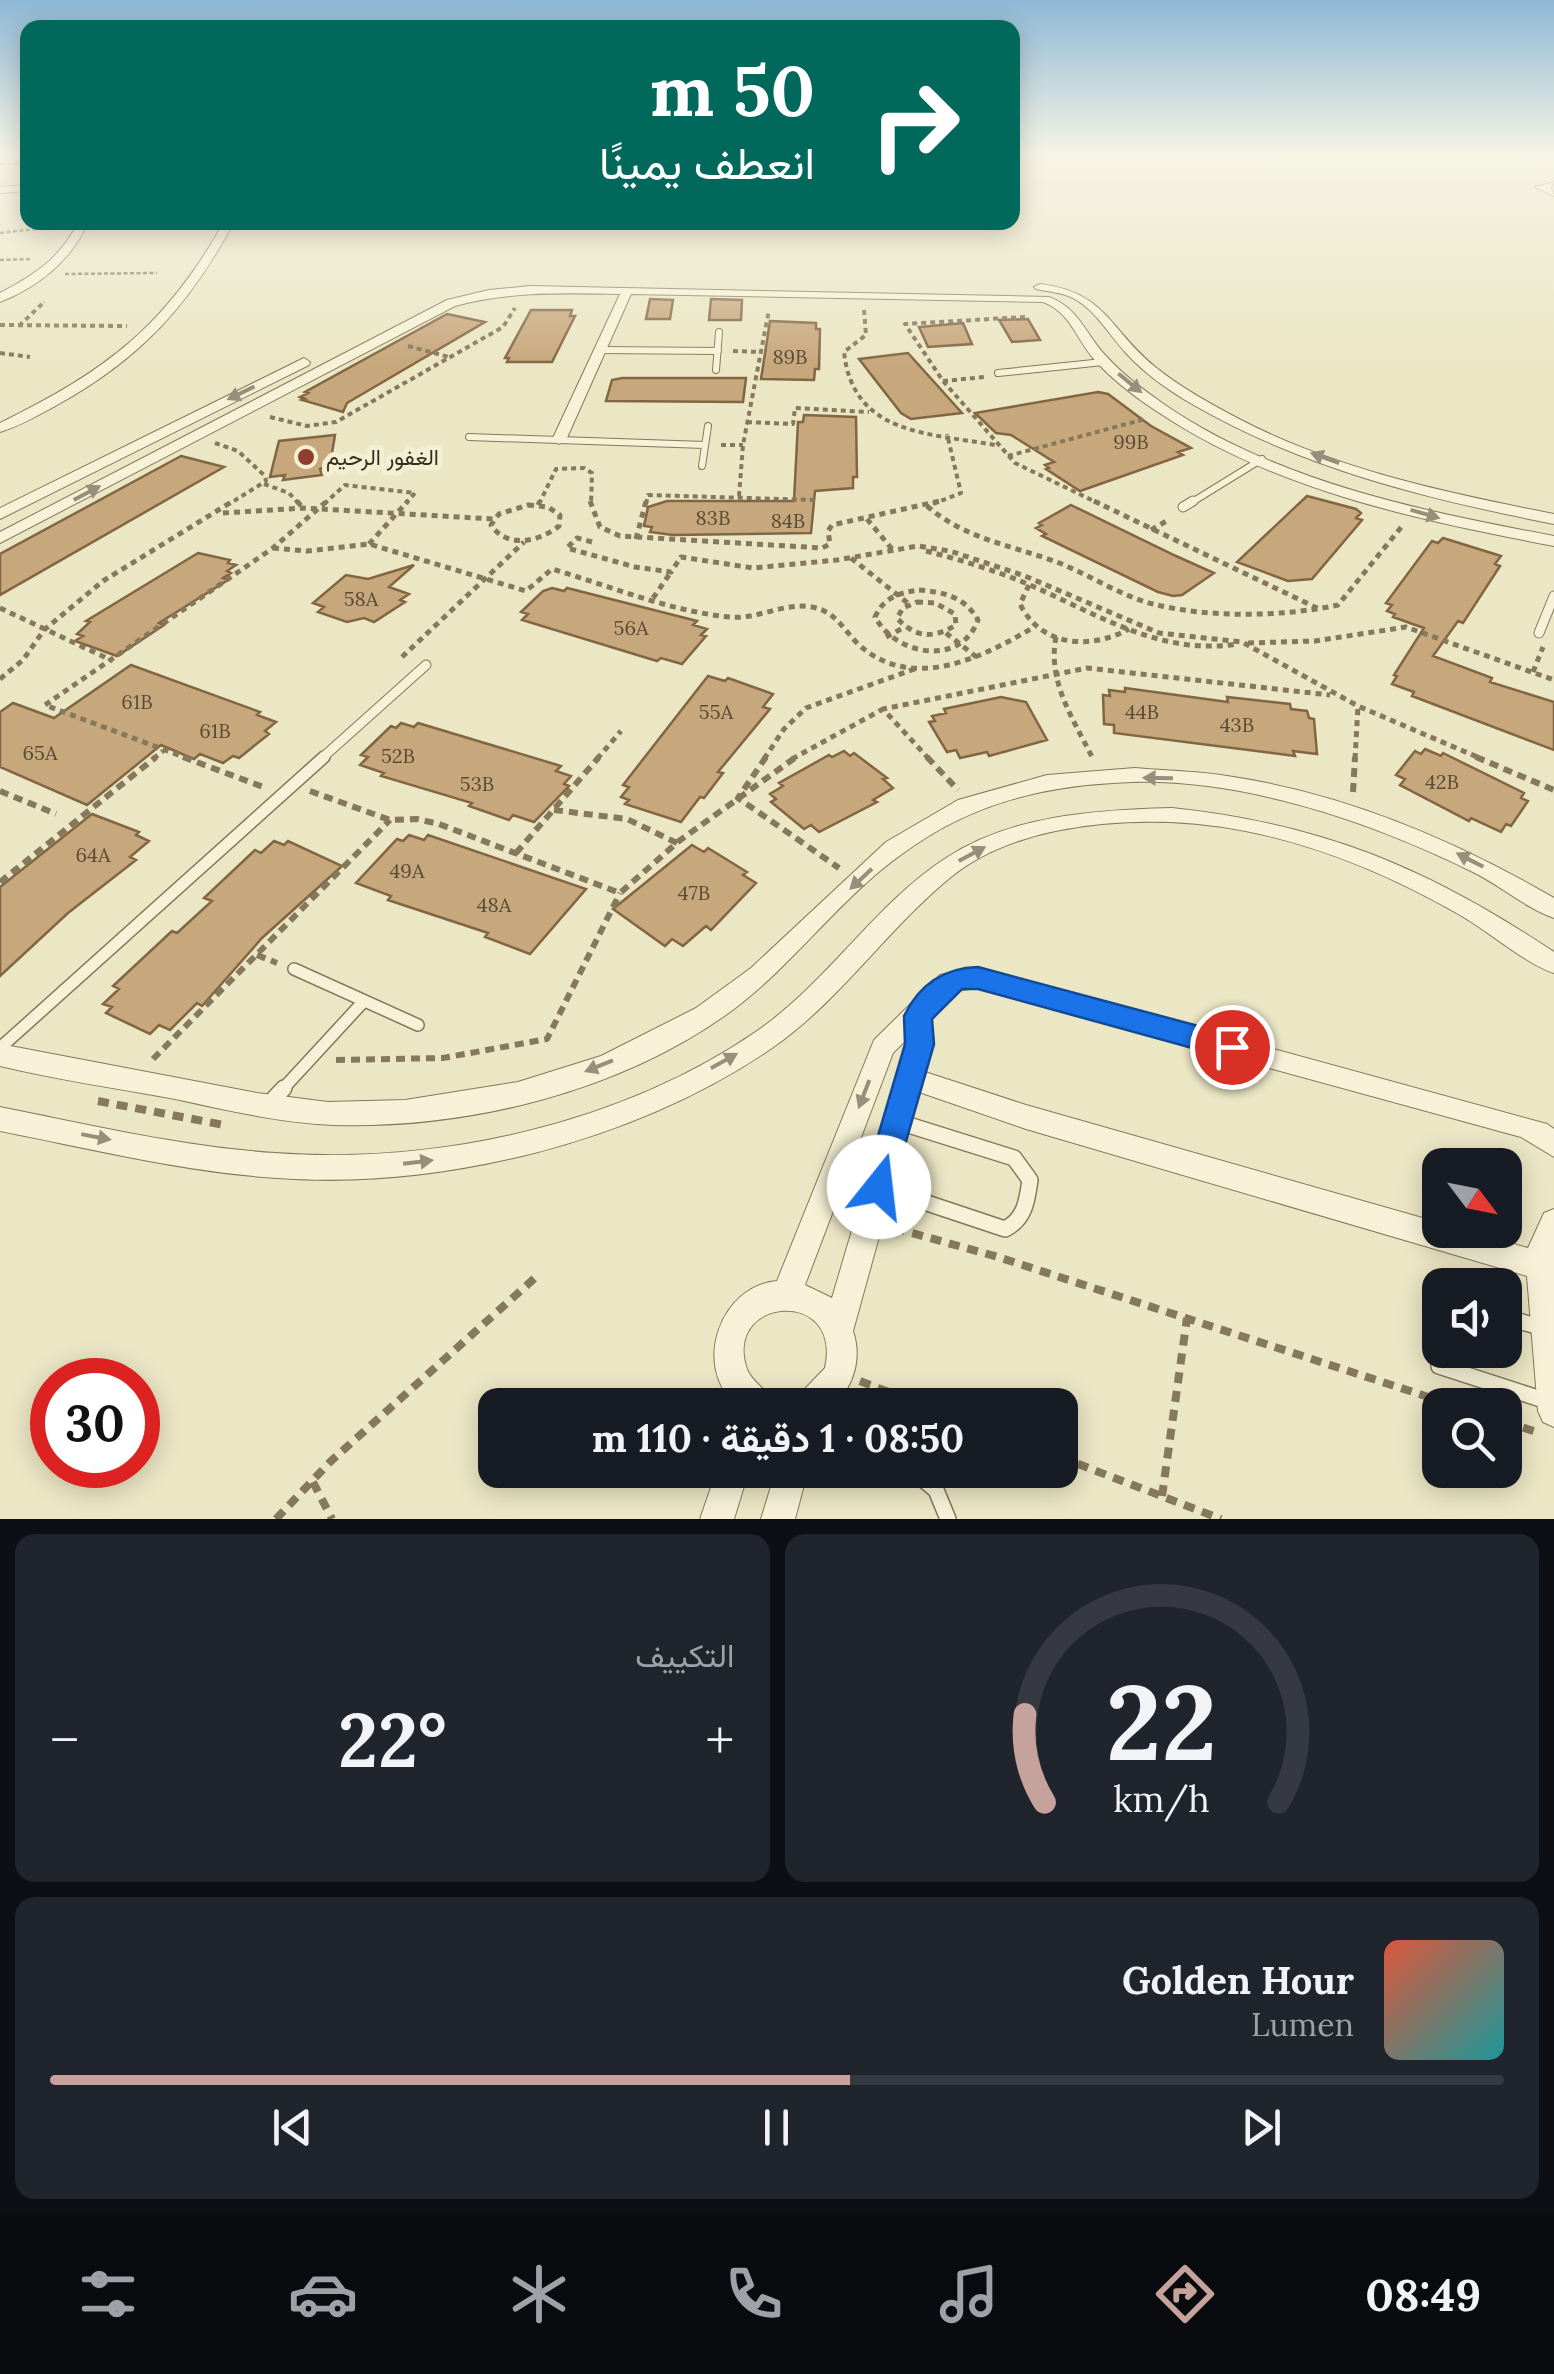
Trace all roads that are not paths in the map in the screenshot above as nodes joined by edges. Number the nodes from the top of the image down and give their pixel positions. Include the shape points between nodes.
1 (80, 230) edge
2 (224, 230) edge
3 (753, 287) junction
4 (627, 291) junction
5 (0, 298) edge
6 (1108, 324) junction
7 (1080, 327) junction
8 (719, 332) dead end
9 (600, 350) junction
10 (718, 351) junction
11 (1103, 362) junction
12 (716, 370) dead end
13 (1001, 373) road end
14 (708, 426) dead end
15 (0, 428) edge
16 (170, 429) junction
17 (193, 435) junction
18 (468, 437) dead end
19 (560, 440) junction
20 (705, 445) junction
21 (1262, 459) junction
22 (702, 466) dead end
23 (1183, 508) dead end
24 (0, 514) edge
25 (1554, 520) edge
26 (0, 538) edge
27 (1554, 541) edge
28 (1554, 596) edge
29 (1539, 633) dead end
30 (426, 665) dead end
31 (1554, 908) edge
32 (1554, 964) edge
33 (294, 969) dead end
34 (364, 1000) junction
35 (918, 1016) junction
36 (418, 1024) dead end
37 (2, 1056) edge
38 (910, 1078) junction
39 (268, 1106) junction
40 (0, 1119) edge
41 (898, 1121) junction
42 (1554, 1145) edge
43 (879, 1187) junction
44 (1554, 1222) edge
45 (1541, 1266) junction
46 (787, 1294) junction
47 (1522, 1322) edge
48 (1547, 1329) junction
49 (838, 1330) junction
50 (1445, 1368) edge
51 (742, 1388) edge
52 (829, 1388) edge
53 (1553, 1403) edge
54 (1554, 1411) edge
55 (728, 1488) edge
56 (787, 1488) edge
57 (937, 1488) edge
58 (717, 1519) edge
59 (778, 1519) edge
60 (948, 1519) edge

1 - 5 street via 42,274
2 - 15 street via 193,282 139,346 90,383
3 - 4 street
3 - 6 street via 1052,288 1089,300
3 - 7 street via 1037,297 1065,306
3 -> 16 street via 540,276 465,287
4 - 9 street
4 - 17 street via 530,288 451,303
6 - 7 street
25 -> 6 street via 1471,504 1268,438 1144,365
7 - 11 street
8 - 10 lane
9 - 10 lane
9 - 19 street
10 - 12 lane
11 - 13 lane
11 -> 21 street via 1168,412
14 - 20 lane
16 - 17 street
16 - 24 street
26 -> 17 street
18 - 19 lane
19 - 20 lane
20 - 22 lane
21 - 23 lane
21 -> 27 street via 1414,511
28 - 29 lane
30 - 37 lane
31 -> 39 street via 1442,846 1351,810 1162,777 1033,786 970,804 896,846 739,991 695,1021 591,1070 473,1102 412,1110
40 -> 32 street via 222,1160 335,1168 453,1158 569,1131 674,1089 801,1012 944,870 978,849 1086,820 1200,819 1334,848 1440,891
33 - 34 lane
34 - 36 lane
34 - 39 lane
35 - 38 street via 920,1044
35 - 42 street via 948,982 978,978 1522,1126
35 -> 46 street via 893,1034 877,1060
37 - 39 street
38 - 41 street
38 - 45 street
41 - 43 street
41 - 43 lane via 1014,1158 1030,1180 1024,1214 1005,1229
43 - 49 street
44 - 45 street
45 - 48 street
46 - 49 street via 817,1304
46 - 51 street via 743,1313 729,1343 732,1377
47 - 48 lane
48 - 53 street
49 - 52 street via 842,1358
50 - 53 lane
53 - 54 street
55 - 58 street
56 - 59 street
57 - 60 lane

